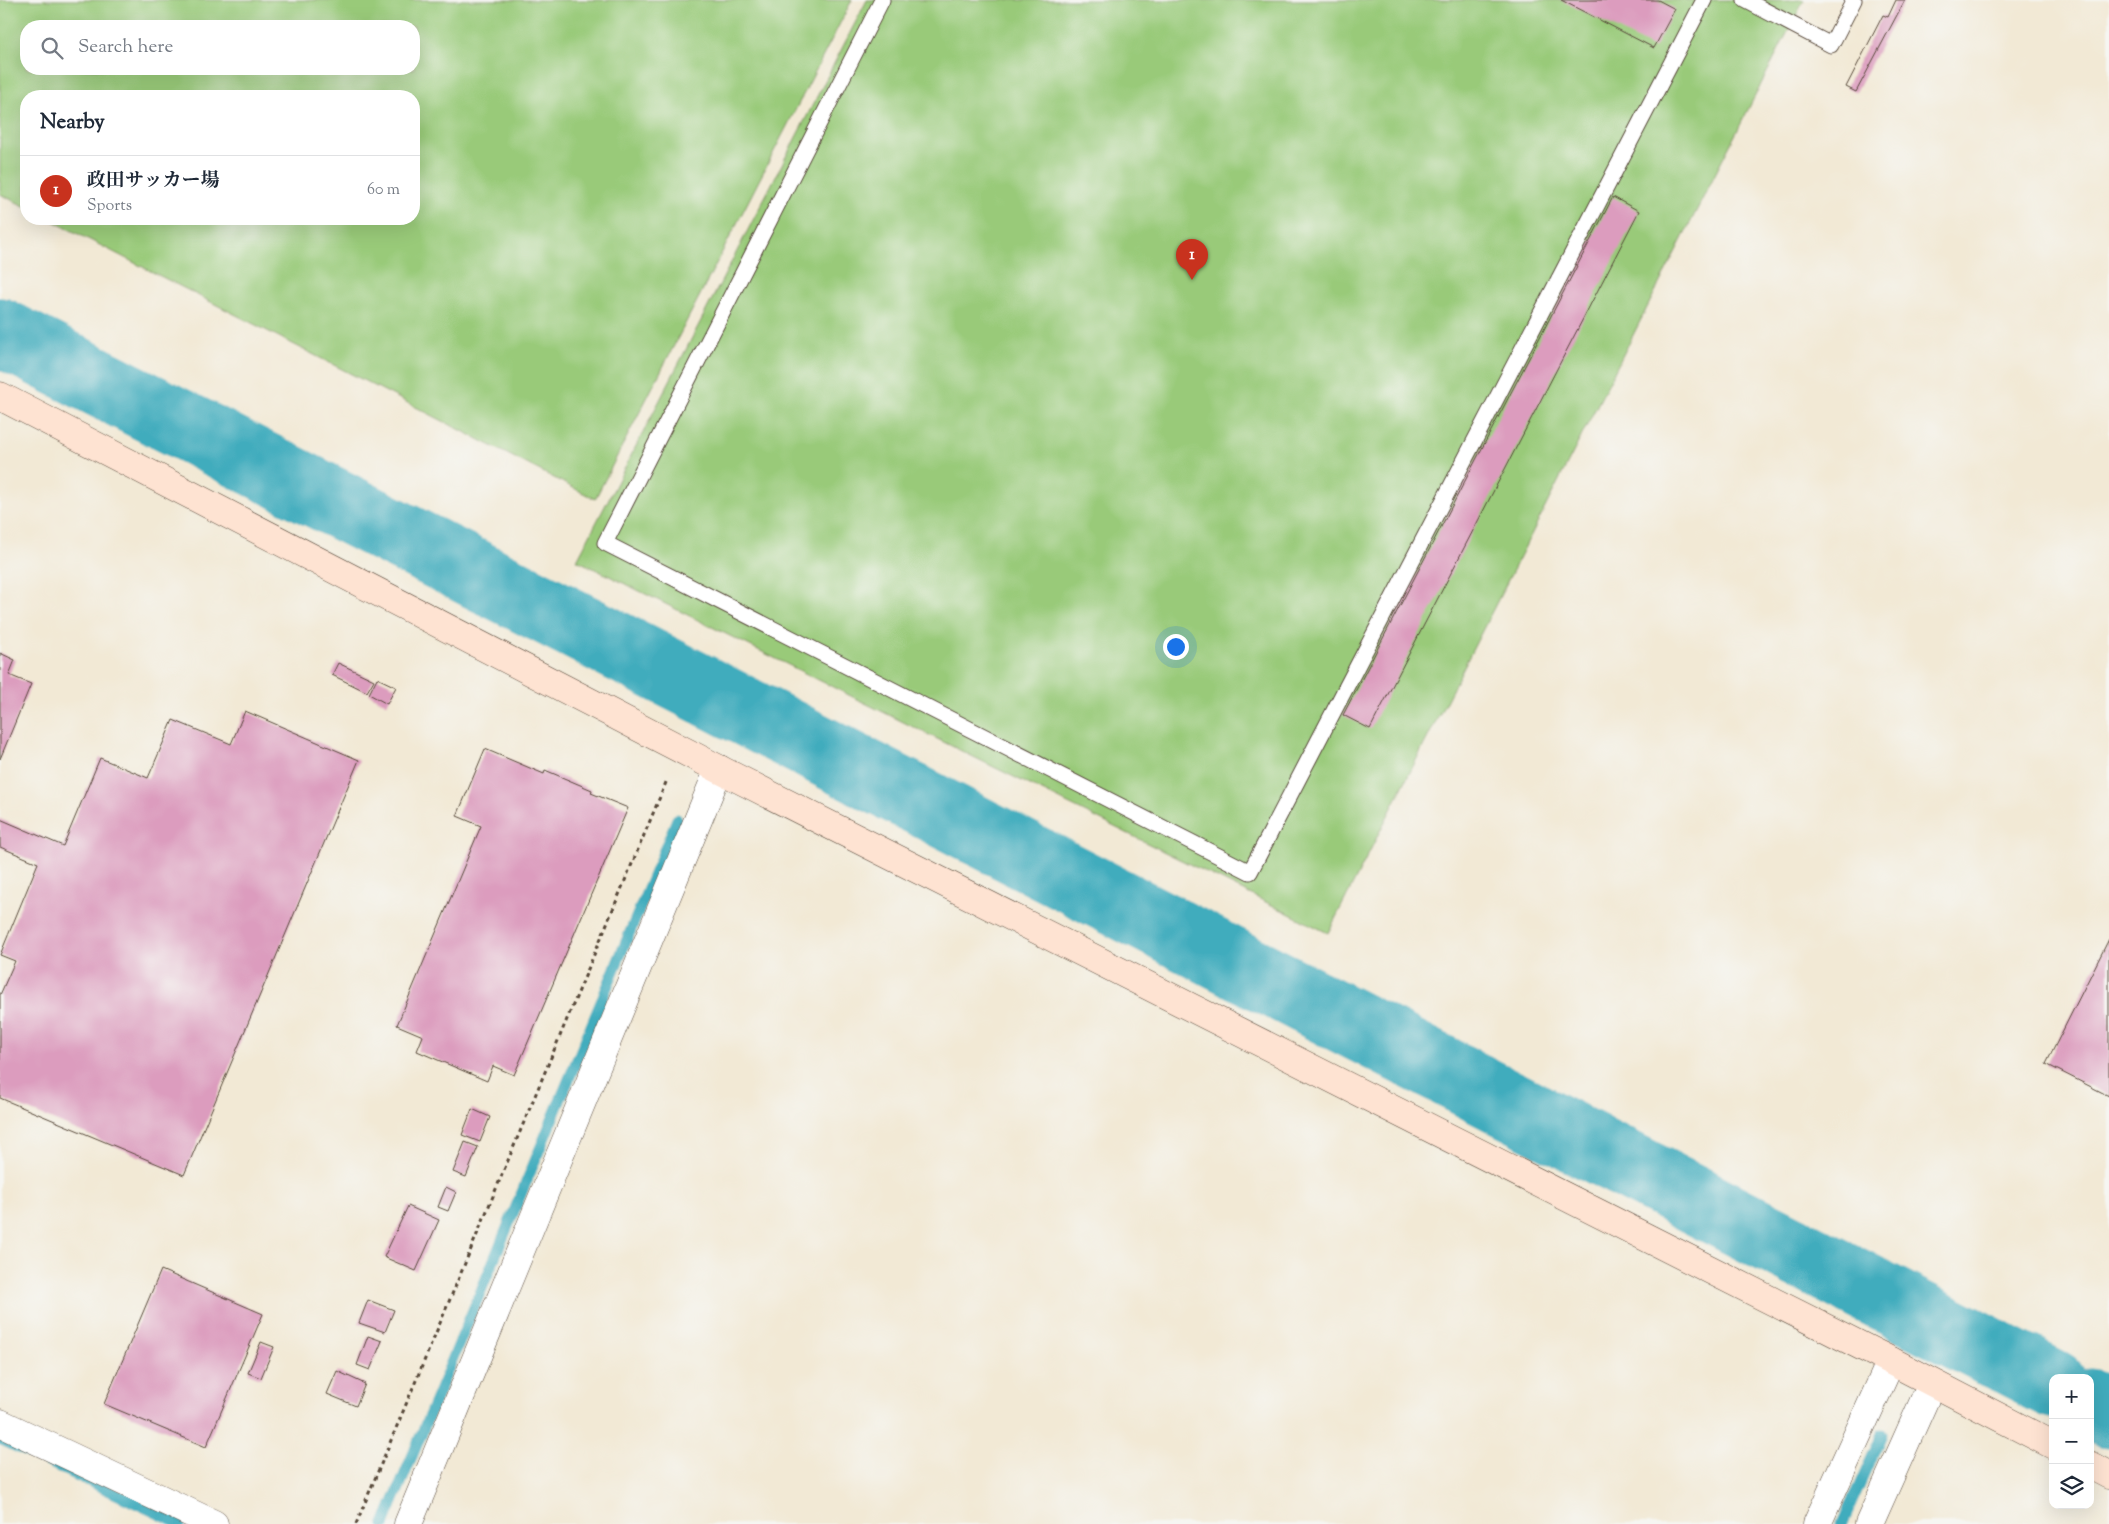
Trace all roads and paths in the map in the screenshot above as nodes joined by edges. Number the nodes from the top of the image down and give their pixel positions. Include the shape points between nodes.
1 (882, 0) edge
2 (1704, 0) edge
3 (1745, 0) edge
4 (1854, 0) edge
5 (2, 403) edge
6 (680, 749) junction
7 (718, 769) junction
8 (1891, 1361) junction
9 (1932, 1383) junction
10 (0, 1423) edge
11 (2049, 1444) edge
12 (2094, 1467) edge
13 (2109, 1475) edge
14 (214, 1524) edge
15 (356, 1524) edge
16 (408, 1524) edge
17 (1817, 1524) edge
18 (1868, 1524) edge

1 - 2 lane via 605,543 1250,872
3 - 4 lane via 1831,45
5 - 6 street
6 - 7 street
6 - 15 path
7 - 8 street
7 - 16 street
8 - 9 street
8 - 17 street
9 - 11 street
9 - 18 street
10 - 14 street
12 - 13 street

